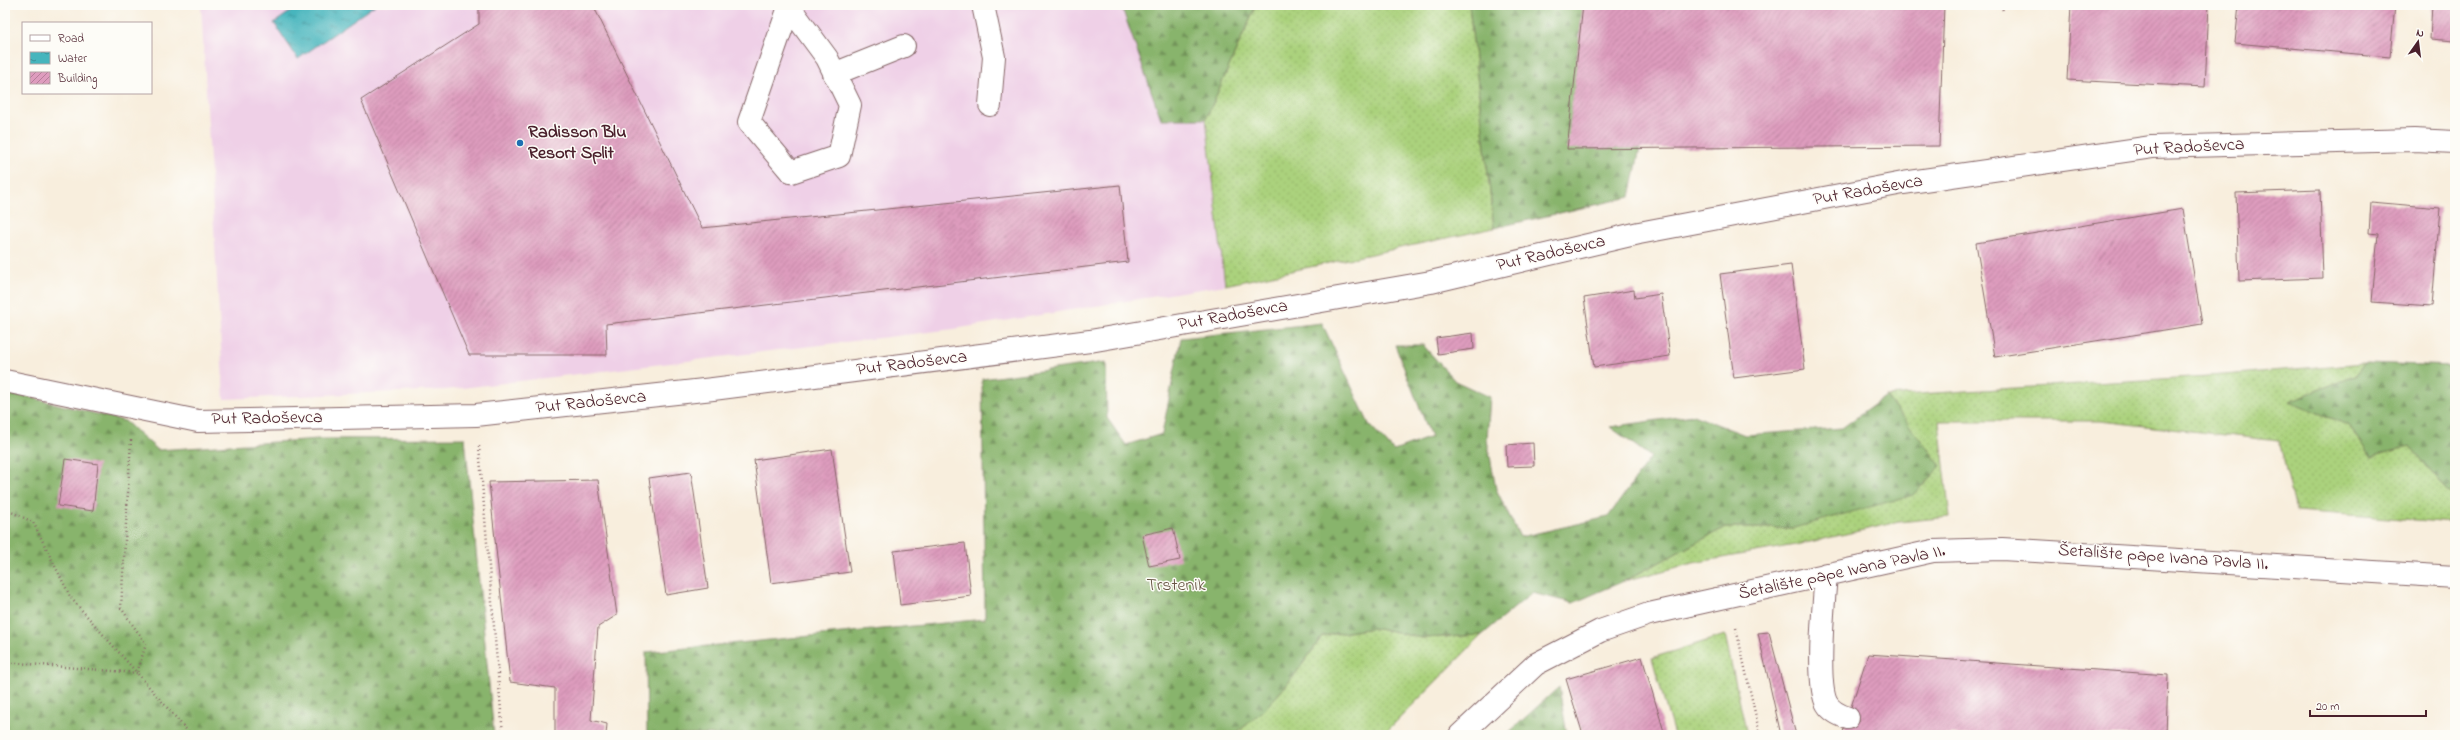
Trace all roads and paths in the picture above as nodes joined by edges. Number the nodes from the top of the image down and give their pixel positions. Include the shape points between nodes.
1 (983, 5) edge
2 (2002, 5) edge
3 (788, 6) edge
4 (2002, 12) dead end
5 (904, 46) dead end
6 (834, 74) junction
7 (990, 105) dead end
8 (2455, 142) edge
9 (5, 381) edge
10 (476, 415) junction
11 (131, 456) dead end
12 (5, 509) edge
13 (1826, 574) junction
14 (2455, 577) edge
15 (1735, 624) dead end
16 (5, 662) edge
17 (137, 673) junction
18 (1848, 718) dead end
19 (191, 735) edge
20 (503, 735) edge
21 (1460, 735) edge
22 (1760, 735) edge

1 - 7 street via 994,57
2 - 4 path
3 - 6 street via 827,58
3 - 6 street via 749,122 791,172 839,156 850,105
5 - 6 street
8 - 10 street, Put Radoševca via 2414,140 2152,147 1903,183 1639,233 1431,282 1090,341 713,389
9 - 10 street, Put Radoševca via 198,421
10 - 20 path
11 - 17 path via 121,608 146,644
12 - 17 path via 33,522 70,598
13 - 14 street, Šetalište pape Ivana Pavla II. via 1933,551 2002,548
13 - 18 street via 1822,678 1826,702 1833,711
13 - 21 street, Šetalište pape Ivana Pavla II. via 1649,614 1600,631 1536,664
15 - 22 path
16 - 17 path
17 - 19 path

